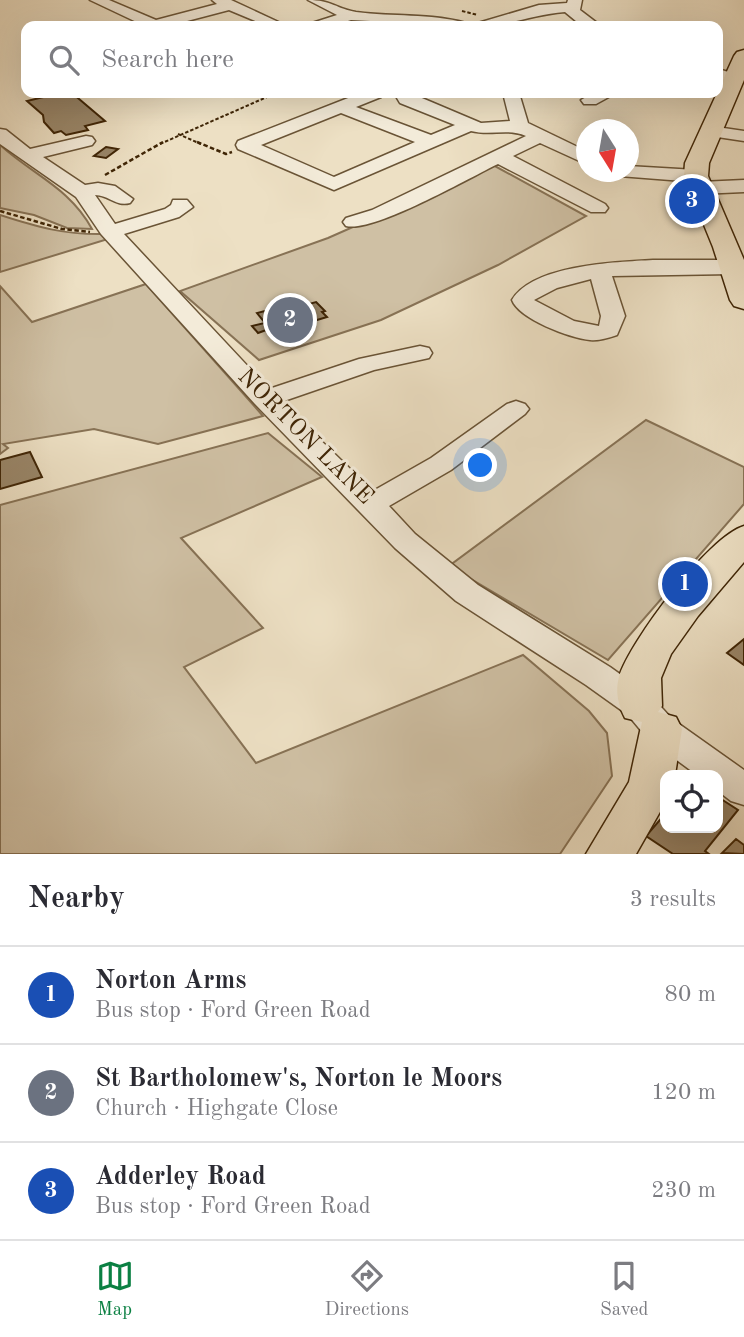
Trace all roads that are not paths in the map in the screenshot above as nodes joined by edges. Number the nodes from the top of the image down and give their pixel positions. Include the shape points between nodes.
1 (97, 0) edge
2 (315, 0) edge
3 (225, 3) edge
4 (574, 3) edge
5 (518, 15) junction
6 (350, 16) junction
7 (145, 21) edge
8 (171, 21) edge
9 (267, 21) edge
10 (334, 21) edge
11 (443, 21) edge
12 (499, 21) edge
13 (535, 21) edge
14 (585, 21) edge
15 (744, 56) edge
16 (725, 76) edge
17 (361, 98) edge
18 (405, 98) edge
19 (512, 98) edge
20 (595, 98) edge
21 (719, 98) edge
22 (590, 100) dead end
23 (339, 106) junction
24 (470, 125) junction
25 (520, 125) junction
26 (710, 131) junction
27 (0, 134) edge
28 (540, 136) junction
29 (744, 136) edge
30 (86, 141) dead end
31 (432, 142) junction
32 (576, 153) edge
33 (27, 155) junction
34 (498, 156) junction
35 (639, 174) edge
36 (350, 177) joint
37 (698, 182) junction
38 (744, 186) edge
39 (80, 191) junction
40 (123, 199) dead end
41 (180, 204) dead end
42 (598, 208) dead end
43 (353, 222) dead end
44 (109, 231) junction
45 (735, 257) edge
46 (599, 270) dead end
47 (744, 297) edge
48 (420, 353) dead end
49 (264, 399) junction
50 (516, 409) dead end
51 (371, 504) junction
52 (744, 539) edge
53 (650, 717) junction
54 (744, 790) edge
55 (610, 854) edge

1 - 7 street
2 - 6 street
3 - 8 street
3 - 9 street
4 - 5 street
4 - 14 street via 575,15
5 - 12 street
5 - 13 street
6 - 10 street
6 - 11 street
15 - 16 main road
17 - 23 street
18 - 24 street
19 - 25 street
20 - 22 street
21 - 26 main road
23 - 31 street
23 - 36 street via 254,142 334,184
24 - 25 street
24 - 31 street
25 - 28 street
26 - 29 street
26 - 37 main road via 697,163
27 - 33 street, NORTON LANE
28 - 32 street
28 - 34 street
30 - 33 street
31 - 36 street
33 - 39 street, NORTON LANE
34 - 42 street
34 - 43 street
35 - 37 street
37 - 38 street
37 - 45 main road
39 - 40 street via 101,187
39 - 44 street, NORTON LANE
41 - 44 street via 183,207 172,213
44 - 49 street, NORTON LANE
45 - 46 street
45 - 47 main road
48 - 49 street via 368,364
49 - 51 street, NORTON LANE
50 - 51 street via 441,464
51 - 53 street, NORTON LANE via 405,541 467,593 598,676
52 - 53 main road via 693,595 653,651 640,678
53 - 54 street, NORTON LANE
53 - 55 main road via 651,786

